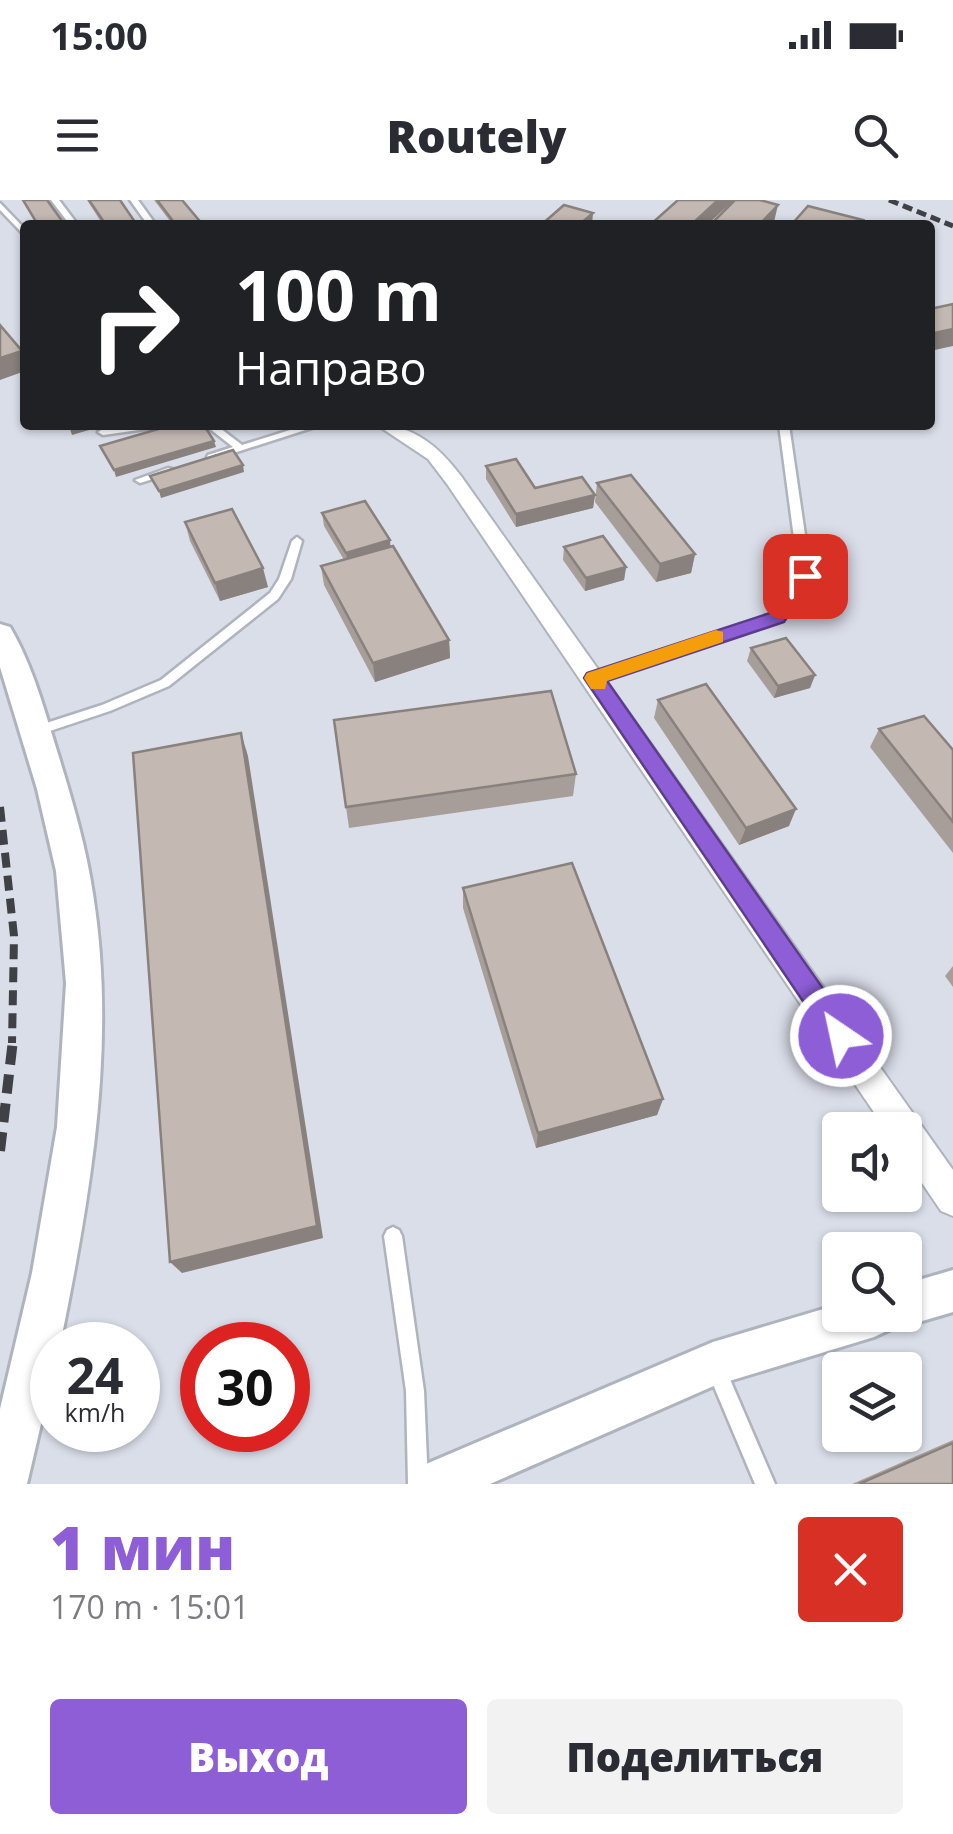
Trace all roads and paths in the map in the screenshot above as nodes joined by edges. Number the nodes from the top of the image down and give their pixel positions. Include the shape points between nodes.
1 (55, 200) edge
2 (0, 205) edge
3 (70, 220) edge
4 (20, 228) edge
5 (117, 430) edge
6 (217, 430) edge
7 (299, 430) edge
8 (395, 430) edge
9 (785, 430) edge
10 (103, 432) dead end
11 (240, 448) junction
12 (206, 459) edge
13 (173, 469) edge
14 (140, 480) dead end
15 (297, 542) dead end
16 (0, 634) edge
17 (594, 678) junction
18 (36, 731) junction
19 (953, 1198) edge
20 (393, 1236) dead end
21 (953, 1291) edge
22 (922, 1301) edge
23 (822, 1331) edge
24 (713, 1364) junction
25 (4, 1484) edge
26 (418, 1484) edge
27 (436, 1484) edge
28 (765, 1484) edge

1 - 3 lane
2 - 4 lane
5 - 10 lane
6 - 11 lane
7 - 11 lane
8 - 17 street via 435,455
9 - 17 lane via 805,576 777,618
11 - 12 lane
13 - 14 lane
15 - 18 lane via 274,596 165,683
16 - 18 street
17 - 19 street
18 - 25 street via 79,911 84,1028 67,1182
20 - 26 lane via 415,1391
21 - 22 street
23 - 24 street
24 - 27 street
24 - 28 lane

